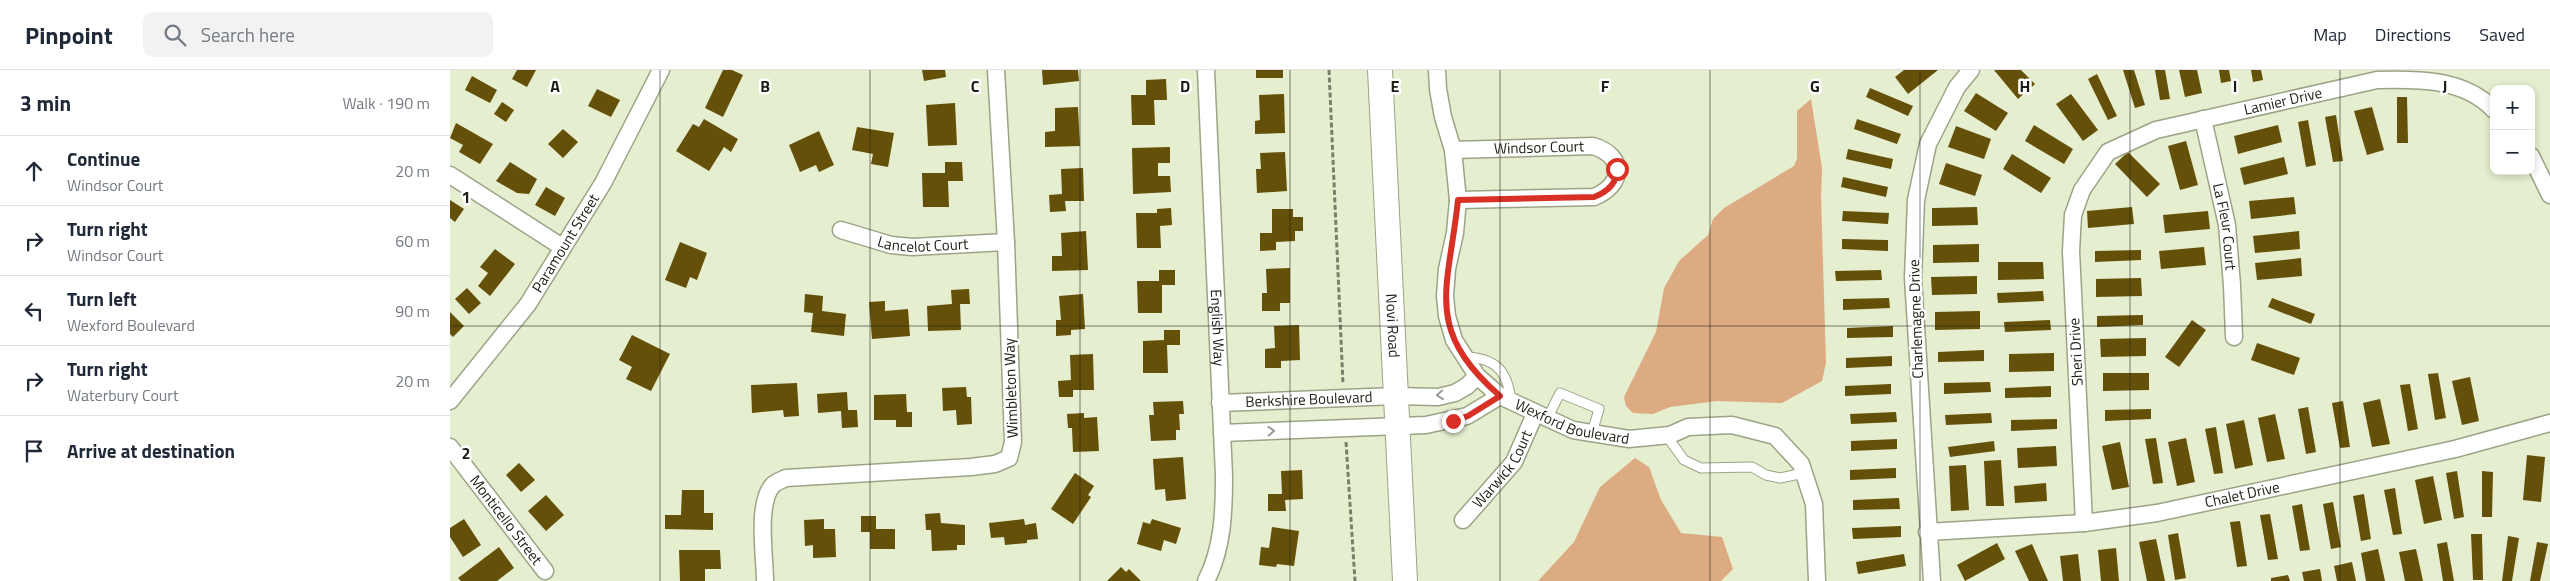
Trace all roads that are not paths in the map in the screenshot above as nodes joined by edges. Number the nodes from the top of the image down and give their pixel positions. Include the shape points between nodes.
1 (661, 70) edge
2 (996, 70) edge
3 (1206, 70) edge
4 (1380, 70) edge
5 (1437, 70) edge
6 (1971, 70) edge
7 (2490, 107) edge
8 (2203, 119) junction
9 (1453, 150) junction
10 (2535, 164) edge
11 (450, 175) edge
12 (2086, 183) joint
13 (2550, 195) edge
14 (1458, 200) junction
15 (841, 230) dead end
16 (1006, 242) junction
17 (562, 247) junction
18 (2234, 337) dead end
19 (1464, 357) junction
20 (1477, 376) junction
21 (1396, 396) junction
22 (1505, 399) junction
23 (450, 401) edge
24 (1220, 403) junction
25 (1541, 416) junction
26 (2550, 423) edge
27 (1397, 427) junction
28 (1222, 433) junction
29 (1592, 433) junction
30 (1666, 435) junction
31 (450, 446) edge
32 (1804, 473) junction
33 (1463, 520) dead end
34 (2084, 523) junction
35 (1927, 532) junction
36 (545, 571) dead end
37 (766, 581) edge
38 (1206, 581) edge
39 (1405, 581) edge
40 (1817, 581) edge
41 (1932, 581) edge

1 - 17 street, Paramount Street via 603,183
2 - 16 street, Wimbleton Way
3 - 24 street, English Way
4 - 21 main road, Novi Road
5 - 9 street, Wexford Boulevard via 1443,117
6 - 35 street, Charlemagne Drive via 1957,87 1928,144 1916,200 1913,278
7 - 8 street, Lamier Drive via 2451,85 2413,79 2377,80
8 - 12 street, Lamier Drive via 2156,130 2108,152
8 - 18 street, La Fleur Court via 2226,225
9 - 14 street, Wexford Boulevard
9 - 14 street, Windsor Court via 1594,146 1609,153 1617,169 1617,178 1611,186 1594,197
10 - 13 street
11 - 17 street
12 - 34 street, Sheri Drive via 2073,216 2071,251
14 - 19 street, Wexford Boulevard via 1455,233 1446,269 1445,296 1454,340
15 - 16 street, Lancelot Court via 890,245 912,247
16 - 37 street, Wimbleton Way via 1014,442 1009,458 995,464 971,467 786,478 773,485 763,512
17 - 23 street, Paramount Street via 528,304
19 - 20 street, Wexford Boulevard
19 - 22 lane via 1491,362 1501,371 1509,382
20 -> 21 street, Berkshire Boulevard via 1455,393 1438,397
20 - 22 street, Wexford Boulevard
21 - 24 street, Berkshire Boulevard
21 - 27 main road, Novi Road
22 - 25 street, Wexford Boulevard
22 - 27 street, Berkshire Boulevard via 1460,419
24 - 28 street, English Way
25 - 29 street, Wexford Boulevard via 1573,430
25 - 29 lane via 1560,393 1599,409
25 - 33 street, Warwick Court via 1514,462
26 - 34 street, Chalet Drive via 2455,450 2158,513
28 -> 27 street, Berkshire Boulevard
27 - 39 main road, Novi Road
28 - 38 street, English Way via 1224,520 1214,564
29 - 30 street, Wexford Boulevard via 1629,439
30 - 32 lane via 1684,460 1700,468 1752,467 1780,478
30 - 32 street, Wexford Boulevard via 1688,428 1732,425 1747,428 1775,436 1792,453
31 - 36 street, Monticello Street
32 - 40 street, Wexford Boulevard via 1814,504
34 - 35 street, Chalet Drive
35 - 41 street, Charlemagne Drive

